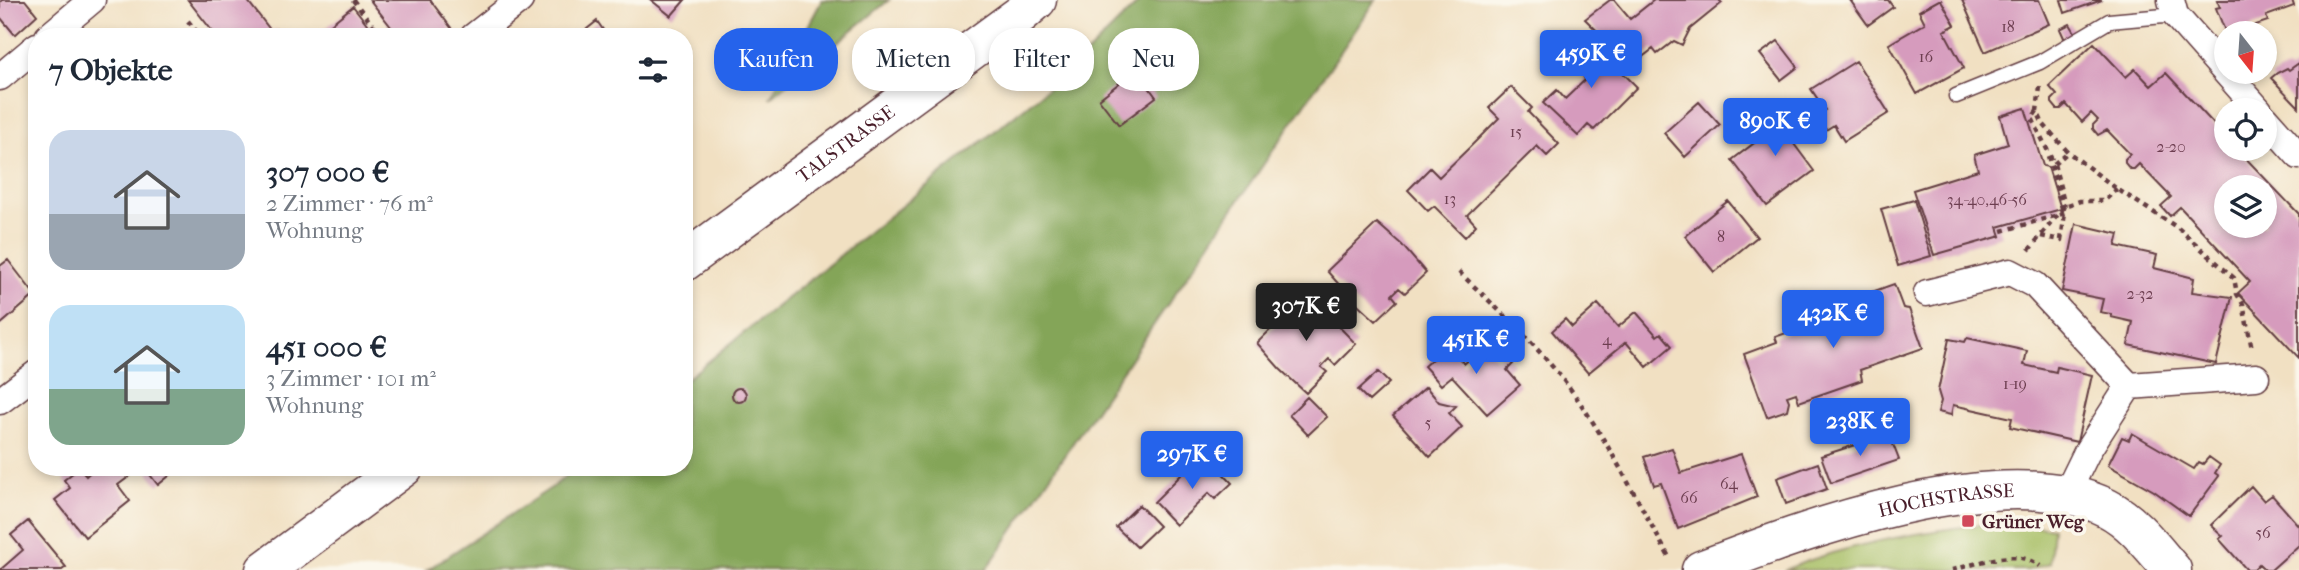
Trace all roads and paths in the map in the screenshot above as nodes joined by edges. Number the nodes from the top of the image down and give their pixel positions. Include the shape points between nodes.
1 (92, 0) edge
2 (353, 0) edge
3 (520, 0) edge
4 (1037, 0) edge
5 (2173, 8) edge
6 (188, 21) dead end
7 (59, 28) edge
8 (194, 28) edge
9 (375, 28) edge
10 (484, 28) edge
11 (28, 54) edge
12 (2040, 62) junction
13 (0, 77) edge
14 (1956, 96) dead end
15 (2249, 98) edge
16 (2037, 111) junction
17 (2277, 131) edge
18 (2068, 152) junction
19 (2048, 156) dead end
20 (2299, 156) edge
21 (2054, 164) junction
22 (2117, 189) junction
23 (2065, 206) junction
24 (2064, 213) junction
25 (2002, 231) dead end
26 (693, 255) edge
27 (1459, 272) dead end
28 (1927, 293) dead end
29 (2256, 377) joint
30 (28, 380) edge
31 (2129, 386) junction
32 (0, 401) edge
33 (392, 476) edge
34 (2067, 493) junction
35 (1686, 565) edge
36 (2040, 566) dead end
37 (265, 570) edge
38 (1952, 570) edge
39 (2172, 570) edge

1 - 7 street
2 - 9 path
3 - 10 street
4 - 26 main road, TALSTRASSE
5 - 12 lane via 2109,21
5 - 15 street
6 - 8 path
11 - 13 street
12 - 14 lane
12 - 16 path
16 - 18 path
16 - 21 path via 2032,118
17 - 20 street
18 - 21 path
18 - 22 path
19 - 24 path, bridge
21 - 23 path
22 - 23 path via 2104,201
22 - 29 path via 2178,228 2234,278
23 - 24 path via 2040,236 2061,240
24 - 25 path, bridge
27 - 35 path via 1523,333 1582,405
28 - 31 street via 2010,272 2035,285
29 - 31 street
30 - 32 street
31 - 34 street
33 - 37 main road
34 - 35 main road, HOCHSTRASSE via 1966,492
34 - 39 main road, HOCHSTRASSE via 2107,508 2127,522
36 - 38 path via 2025,558 2002,558

